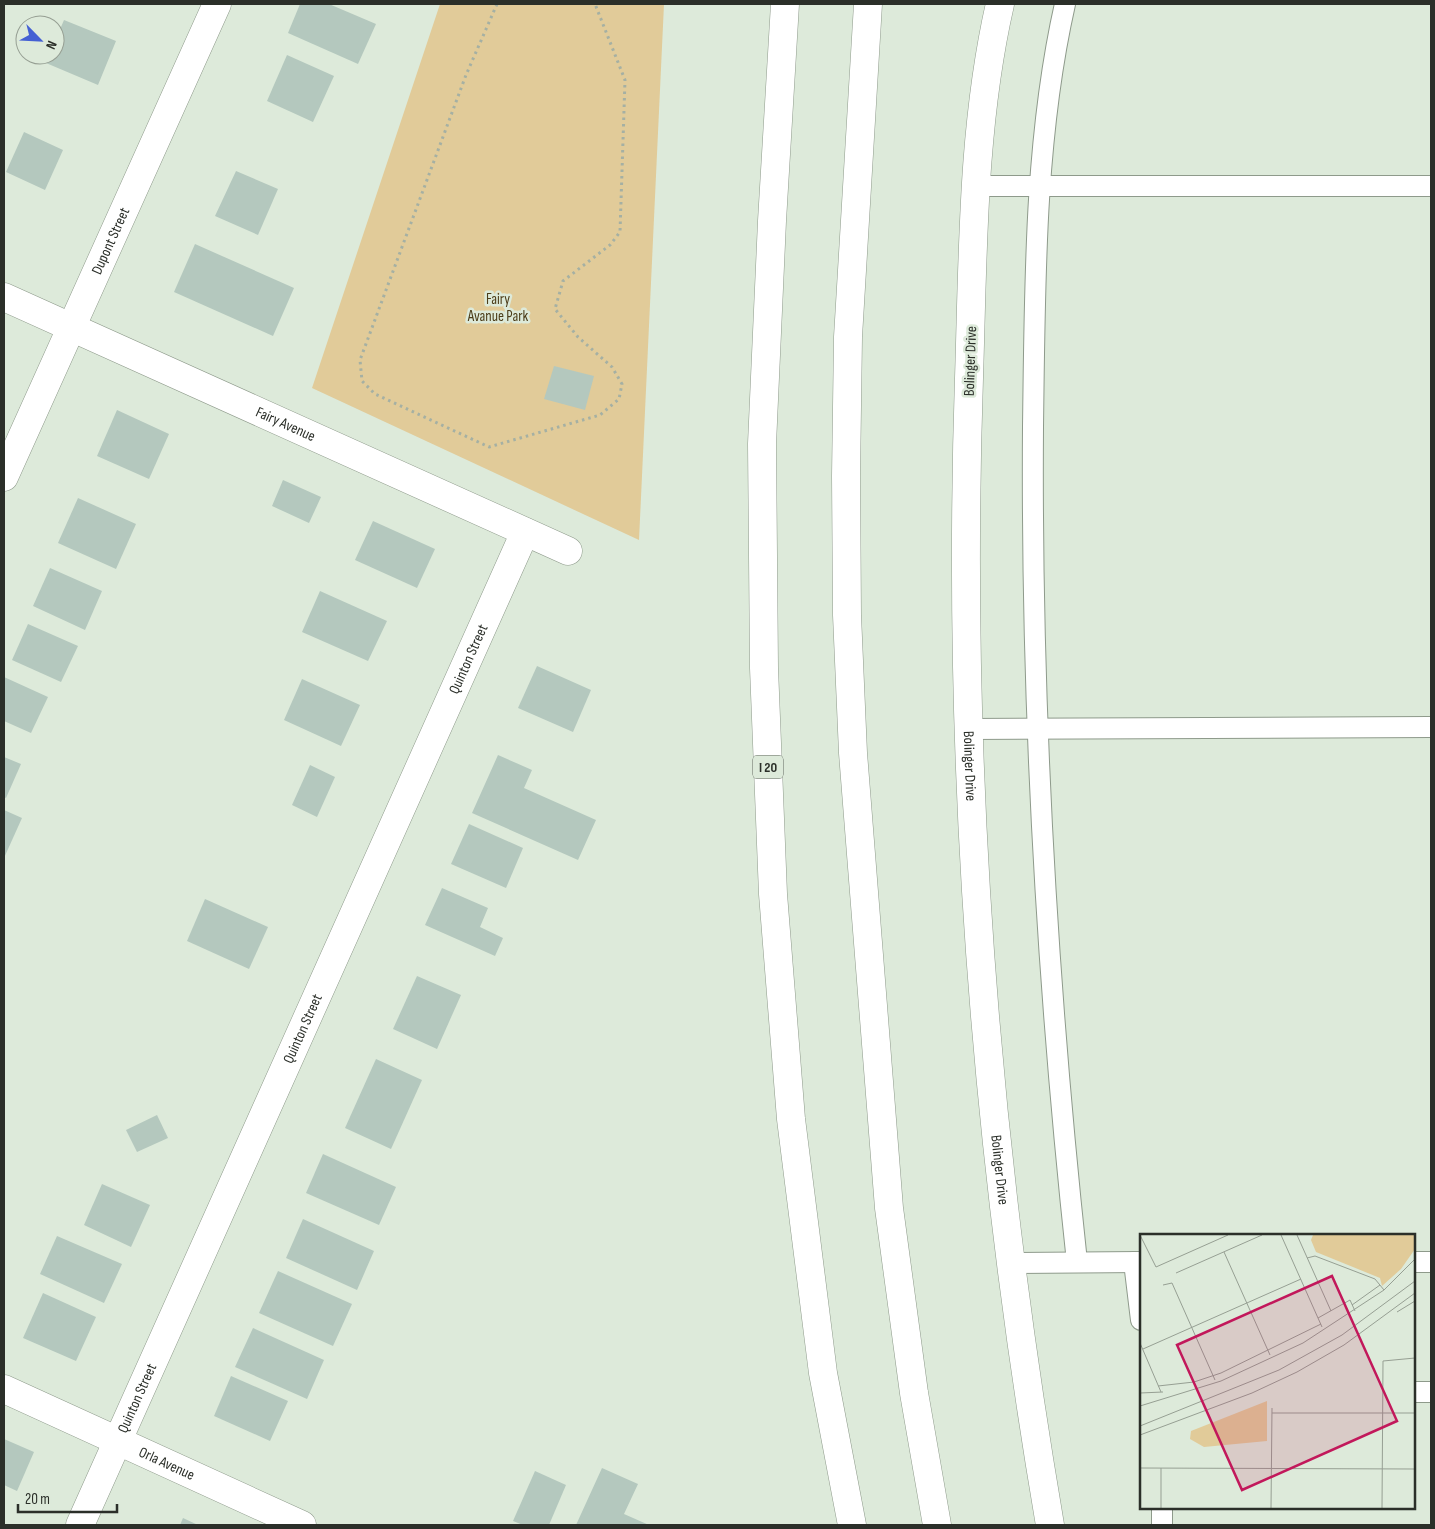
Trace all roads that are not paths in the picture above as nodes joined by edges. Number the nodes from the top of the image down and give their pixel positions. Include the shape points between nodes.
1 (217, 4) edge
2 (785, 4) edge
3 (868, 4) edge
4 (1000, 4) edge
5 (1065, 4) edge
6 (978, 186) junction
7 (1041, 186) junction
8 (1431, 186) edge
9 (4, 297) edge
10 (71, 327) junction
11 (4, 477) edge
12 (525, 532) junction
13 (568, 551) dead end
14 (1038, 727) junction
15 (1431, 727) edge
16 (968, 729) junction
17 (1011, 1262) junction
18 (1077, 1262) junction
19 (1138, 1262) edge
20 (1415, 1262) edge
21 (1431, 1262) edge
22 (1140, 1301) edge
23 (4, 1389) edge
24 (1415, 1392) edge
25 (1431, 1392) edge
26 (914, 1393) junction
27 (118, 1441) junction
28 (1162, 1509) edge
29 (80, 1525) edge
30 (302, 1525) edge
31 (852, 1525) edge
32 (937, 1525) edge
33 (950, 1525) edge
34 (1050, 1525) edge
35 (1162, 1525) edge

1 - 10 main road, Dupont Street
2 - 31 main road, I 20 via 762,444 764,668 773,894 792,1129 823,1373
3 - 26 main road via 848,337 848,624 853,753 889,1208
4 - 6 main road, Bolinger Drive via 984,105
5 - 7 lane via 1047,112
6 - 7 lane
6 - 16 main road, Bolinger Drive via 966,489
7 - 8 lane
7 - 14 lane via 1033,468 1034,655
9 - 10 main road, Fairy Avenue
10 - 11 main road, Dupont Street
10 - 12 main road, Fairy Avenue
12 - 13 main road, Fairy Avenue
12 - 27 main road, Quinton Street
14 - 15 lane
14 - 16 lane
14 - 18 lane via 1052,998
16 - 17 main road, Bolinger Drive via 988,1049
17 - 18 lane
17 - 34 main road, Bolinger Drive
18 - 19 lane
19 - 22 lane
20 - 21 lane
23 - 27 main road, Orla Avenue
24 - 25 lane
26 - 32 main road
26 - 33 main road
27 - 29 main road, Quinton Street
27 - 30 main road, Orla Avenue
28 - 35 lane

